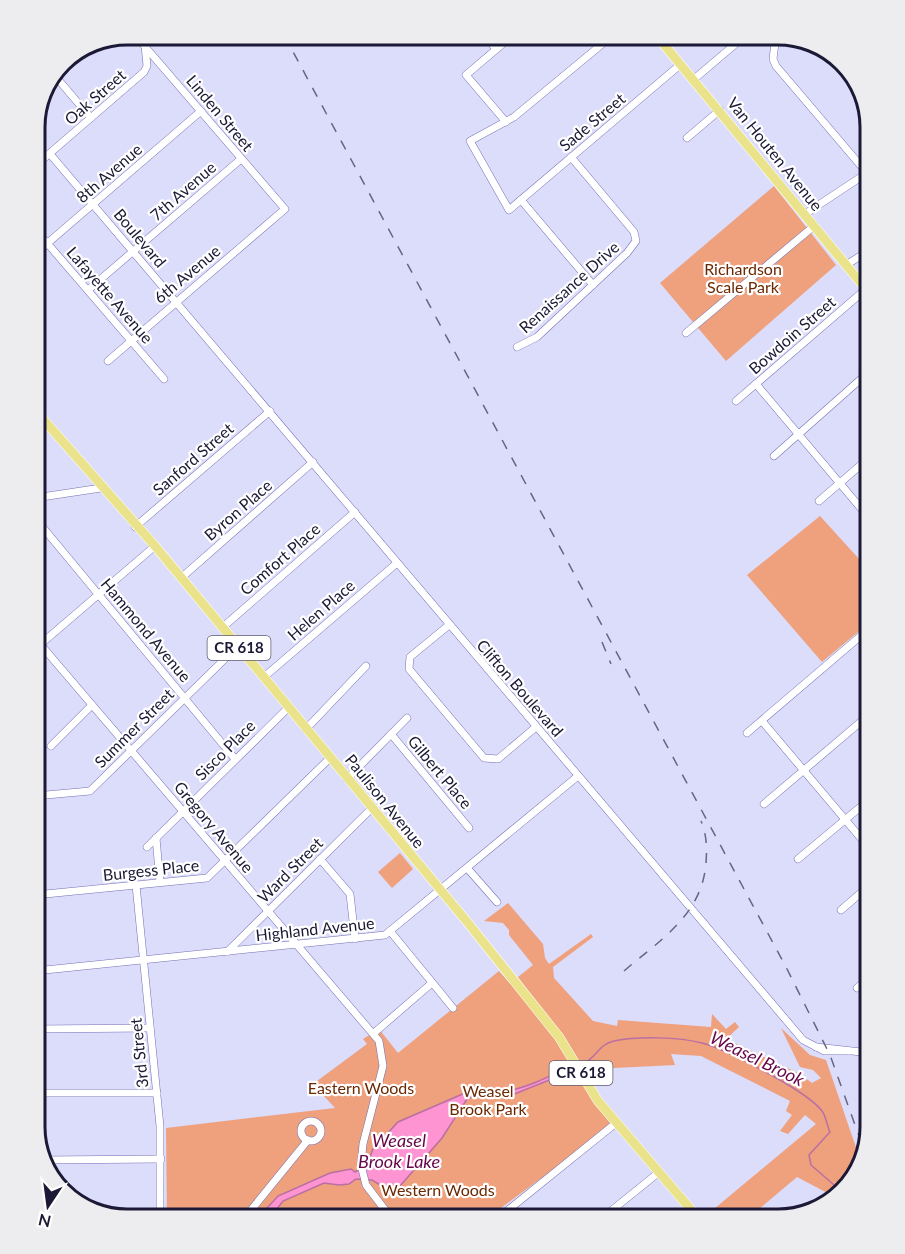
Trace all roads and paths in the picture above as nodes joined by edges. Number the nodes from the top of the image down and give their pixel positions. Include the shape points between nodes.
1 (493, 45) edge
2 (501, 45) edge
3 (601, 45) edge
4 (665, 45) edge
5 (734, 45) edge
6 (775, 45) edge
7 (145, 46) joint
8 (496, 49) junction
9 (681, 64) junction
10 (693, 80) junction
11 (59, 81) edge
12 (720, 110) junction
13 (201, 111) junction
14 (91, 118) junction
15 (506, 122) junction
16 (687, 138) dead end
17 (50, 154) junction
18 (571, 157) junction
19 (45, 158) edge
20 (241, 159) junction
21 (860, 162) edge
22 (860, 178) edge
23 (521, 200) junction
24 (93, 204) junction
25 (285, 209) joint
26 (805, 214) junction
27 (814, 226) junction
28 (45, 241) edge
29 (47, 243) junction
30 (134, 251) junction
31 (860, 256) edge
32 (846, 265) junction
33 (860, 282) edge
34 (592, 285) junction
35 (88, 290) junction
36 (860, 298) edge
37 (176, 301) junction
38 (686, 333) dead end
39 (131, 340) junction
40 (209, 340) joint
41 (517, 347) dead end
42 (108, 361) dead end
43 (164, 379) dead end
44 (860, 380) edge
45 (756, 384) junction
46 (736, 401) dead end
47 (270, 411) junction
48 (45, 422) edge
49 (798, 434) junction
50 (774, 456) dead end
51 (313, 462) junction
52 (860, 466) edge
53 (840, 483) junction
54 (101, 488) junction
55 (45, 496) edge
56 (819, 501) dead end
57 (860, 507) edge
58 (355, 512) junction
59 (135, 526) junction
60 (45, 530) edge
61 (155, 546) junction
62 (397, 563) junction
63 (181, 578) junction
64 (99, 594) junction
65 (448, 625) junction
66 (223, 627) junction
67 (45, 637) edge
68 (860, 637) edge
69 (238, 646) junction
70 (45, 654) edge
71 (366, 666) dead end
72 (264, 677) junction
73 (184, 698) junction
74 (92, 705) junction
75 (288, 708) junction
76 (407, 718) dead end
77 (762, 721) junction
78 (860, 722) edge
79 (536, 727) junction
80 (306, 729) junction
81 (747, 733) dead end
82 (391, 734) junction
83 (51, 746) dead end
84 (132, 750) junction
85 (330, 758) junction
86 (235, 759) junction
87 (804, 770) junction
88 (578, 776) junction
89 (347, 779) junction
90 (45, 795) edge
91 (764, 804) dead end
92 (372, 808) junction
93 (860, 808) edge
94 (183, 811) junction
95 (846, 820) junction
96 (469, 828) dead end
97 (860, 837) edge
98 (156, 838) junction
99 (147, 847) dead end
100 (320, 859) junction
101 (798, 860) dead end
102 (225, 861) junction
103 (468, 868) junction
104 (160, 882) junction
105 (136, 885) junction
106 (440, 889) junction
107 (45, 894) edge
108 (860, 894) edge
109 (497, 902) dead end
110 (841, 910) dead end
111 (268, 911) junction
112 (390, 931) junction
113 (355, 939) junction
114 (297, 945) junction
115 (227, 952) junction
116 (144, 961) junction
117 (45, 970) edge
118 (432, 982) junction
119 (860, 985) edge
120 (857, 988) dead end
121 (453, 1008) dead end
122 (150, 1028) junction
123 (45, 1029) edge
124 (374, 1033) junction
125 (860, 1052) edge
126 (45, 1093) edge
127 (157, 1093) junction
128 (616, 1123) junction
129 (308, 1140) dead end
130 (161, 1159) junction
131 (52, 1160) edge
132 (658, 1173) junction
133 (160, 1209) edge
134 (252, 1209) edge
135 (384, 1209) edge
136 (509, 1209) edge
137 (614, 1209) edge
138 (689, 1209) edge

1 - 8 street
2 - 8 street
3 - 15 street
4 - 9 main road, Van Houten Avenue
5 - 10 street
6 - 21 street via 776,66
7 - 13 street, Linden Street
7 - 14 street, Oak Street via 144,72
8 - 15 street via 466,75
9 - 10 main road, Van Houten Avenue
9 - 18 street, Sade Street
10 - 12 main road, Van Houten Avenue
11 - 14 street
12 - 16 street
12 - 26 main road, Van Houten Avenue
13 - 20 street, Linden Street
13 - 24 street, 8th Avenue
14 - 17 street, Oak Street
15 - 23 street via 470,141 509,210
17 - 19 street, Oak Street
17 - 24 street, Boulevard
18 - 23 street, Sade Street
18 - 34 street, Renaissance Drive via 635,236 634,246
20 - 25 street, Linden Street
20 - 30 street, 7th Avenue
22 - 26 street
23 - 34 street
24 - 29 street, 8th Avenue
24 - 30 street, Boulevard
25 - 37 street, 6th Avenue
26 - 27 main road, Van Houten Avenue
27 - 32 main road, Van Houten Avenue
27 - 38 street
28 - 29 street, Lafayette Avenue
29 - 35 street, Lafayette Avenue
30 - 35 street, 7th Avenue
30 - 37 street, Boulevard
31 - 32 street
32 - 33 main road, Van Houten Avenue
34 - 41 street, Renaissance Drive via 537,338
35 - 39 street, Lafayette Avenue
36 - 45 street, Bowdoin Street
37 - 39 street, 6th Avenue
37 - 40 street, Boulevard
39 - 42 street, 6th Avenue
39 - 43 street, Lafayette Avenue
40 - 47 street, Clifton Boulevard
44 - 49 street
45 - 46 street, Bowdoin Street
45 - 49 street
47 - 51 street, Clifton Boulevard
47 - 59 street, Sanford Street
48 - 54 main road, Paulison Avenue / CR 618
49 - 50 street
49 - 53 street
51 - 58 street, Clifton Boulevard
51 - 63 street, Byron Place
52 - 53 street
53 - 56 street
53 - 57 street
54 - 55 street
54 - 59 main road, Paulison Avenue / CR 618
58 - 62 street, Clifton Boulevard
58 - 66 street, Comfort Place
59 - 61 main road, Paulison Avenue / CR 618
60 - 64 street, Hammond Avenue
61 - 63 main road, Paulison Avenue / CR 618
61 - 64 street
62 - 65 street, Clifton Boulevard
62 - 72 street, Helen Place
63 - 66 main road, Paulison Avenue / CR 618
64 - 67 street
64 - 73 street, Hammond Avenue
65 - 79 street, Clifton Boulevard
65 - 79 street via 410,657 409,669 484,758 498,759
66 - 69 main road, Paulison Avenue / CR 618
68 - 77 street
69 - 72 main road, Paulison Avenue / CR 618
69 - 73 street, Summer Street
70 - 74 street, Gregory Avenue
71 - 80 street
72 - 75 main road, Paulison Avenue / CR 618
73 - 84 street, Summer Street
73 - 86 street, Hammond Avenue
74 - 83 street
74 - 84 street, Gregory Avenue
75 - 80 main road, Paulison Avenue / CR 618
75 - 86 street, Sisco Place
76 - 82 street
77 - 81 street
77 - 87 street
78 - 87 street
79 - 88 street, Clifton Boulevard
80 - 85 main road, Paulison Avenue / CR 618
82 - 89 street
82 - 96 street, Gilbert Place
84 - 90 street, Summer Street via 90,791
84 - 94 street, Gregory Avenue
85 - 89 main road, Paulison Avenue / CR 618
85 - 102 street, Burgess Place
86 - 94 street, Sisco Place
87 - 91 street
87 - 95 street
88 - 103 street, Highland Avenue
88 - 125 street, Clifton Boulevard via 803,1040 842,1053
89 - 92 main road, Paulison Avenue / CR 618
92 - 100 street, Ward Street
92 - 106 main road, Paulison Avenue / CR 618
93 - 95 street
94 - 98 street, Sisco Place
94 - 102 street, Gregory Avenue
95 - 97 street
95 - 101 street
98 - 99 street, Sisco Place
98 - 104 street
100 - 111 street, Ward Street
100 - 113 street via 350,894
102 - 104 street, Burgess Place via 207,878
102 - 111 street, Gregory Avenue
103 - 106 street, Highland Avenue
103 - 109 street
104 - 105 street, Burgess Place
105 - 107 street, Burgess Place
105 - 116 street, 3rd Street
106 - 112 street, Highland Avenue
106 - 128 main road, Paulison Avenue / CR 618 via 559,1037
108 - 110 street
111 - 114 street, Gregory Avenue
111 - 115 street, Ward Street
112 - 113 street, Highland Avenue
112 - 118 street
113 - 114 street, Highland Avenue
114 - 115 street, Highland Avenue
114 - 124 street, Gregory Avenue
115 - 116 street, Highland Avenue
116 - 117 street, Highland Avenue
116 - 122 street, 3rd Street
118 - 121 street
118 - 124 street
119 - 120 street
122 - 123 street
122 - 127 street, 3rd Street
124 - 135 street via 383,1051 383,1066 361,1165 365,1185
126 - 127 street
127 - 130 street, 3rd Street
128 - 132 main road, Paulison Avenue / CR 618
128 - 136 street
129 - 134 street
130 - 131 street
130 - 133 street, 3rd Street
132 - 137 street
132 - 138 main road, Paulison Avenue / CR 618

